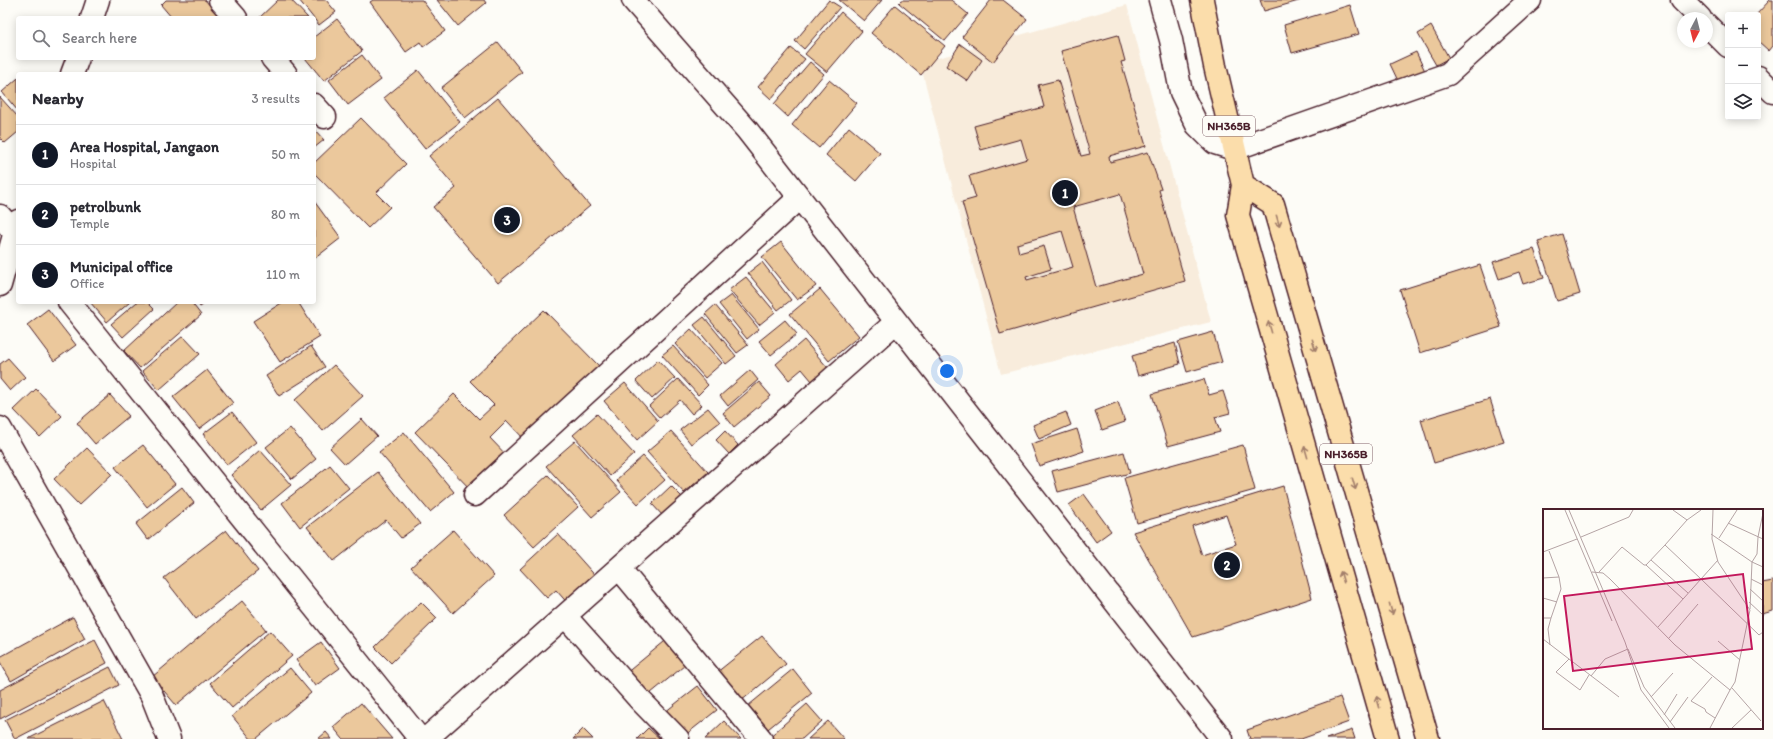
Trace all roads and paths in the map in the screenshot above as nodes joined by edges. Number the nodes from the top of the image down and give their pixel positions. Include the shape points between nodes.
1 (98, 0) edge
2 (220, 0) edge
3 (633, 0) edge
4 (1160, 0) edge
5 (1202, 0) edge
6 (1530, 0) edge
7 (1682, 0) edge
8 (1694, 12) edge
9 (93, 16) edge
10 (234, 16) edge
11 (1713, 31) edge
12 (1725, 43) edge
13 (77, 60) edge
14 (274, 60) edge
15 (73, 72) edge
16 (284, 72) edge
17 (1761, 80) edge
18 (1773, 92) edge
19 (1234, 149) junction
20 (1243, 185) junction
21 (799, 198) junction
22 (12, 227) edge
23 (0, 285) edge
24 (71, 304) edge
25 (896, 322) junction
26 (0, 428) edge
27 (475, 495) dead end
28 (618, 568) junction
29 (565, 616) junction
30 (169, 739) edge
31 (420, 739) edge
32 (426, 739) edge
33 (678, 739) edge
34 (761, 739) edge
35 (1222, 739) edge
36 (1388, 739) edge
37 (1428, 739) edge

1 - 9 street
2 - 10 street
3 - 21 street via 747,130
4 - 19 street via 1181,92 1197,125 1215,143
5 - 19 highway, NH365B
6 - 19 street via 1448,74
7 - 8 street
11 - 12 street
13 - 15 street
14 - 16 street
17 - 18 street
19 - 20 highway, NH365B
36 -> 20 highway via 1238,215
20 -> 37 highway, NH365B via 1274,204
21 - 25 street
21 - 27 street
22 - 23 street
24 - 31 street
25 - 28 street
25 - 35 street
26 - 30 street via 152,696
28 - 29 street
28 - 34 street
29 - 32 street
29 - 33 street

